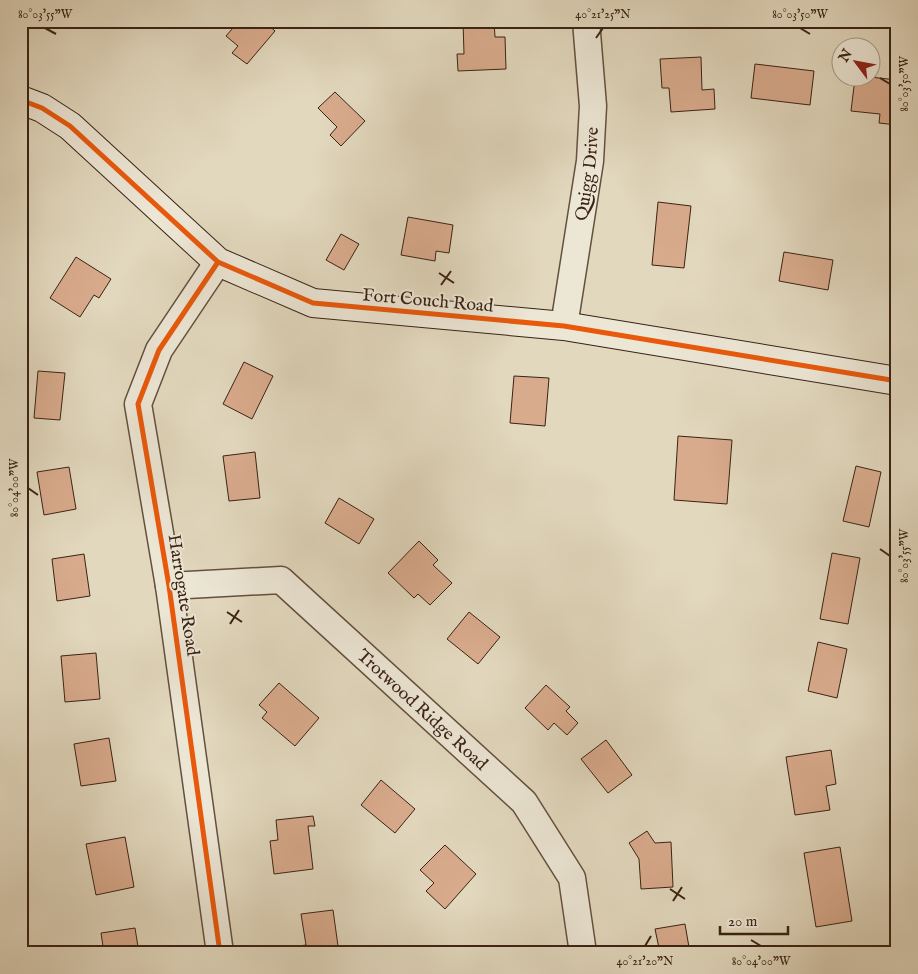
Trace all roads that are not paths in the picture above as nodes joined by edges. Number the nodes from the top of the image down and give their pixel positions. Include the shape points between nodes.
1 (586, 21) edge
2 (21, 100) edge
3 (218, 262) junction
4 (564, 326) junction
5 (897, 380) edge
6 (169, 586) junction
7 (220, 953) edge
8 (583, 953) edge

1 - 4 street, Quigg Drive via 594,106 590,161
2 - 3 street, Fort Couch Road via 42,108 70,126
3 - 4 street, Fort Couch Road via 314,303
3 - 6 street, Harrogate Road via 159,350 138,404
4 - 5 street, Fort Couch Road
6 - 7 street, Harrogate Road
6 - 8 street, Trotwood Ridge Road via 280,580 524,802 572,878

